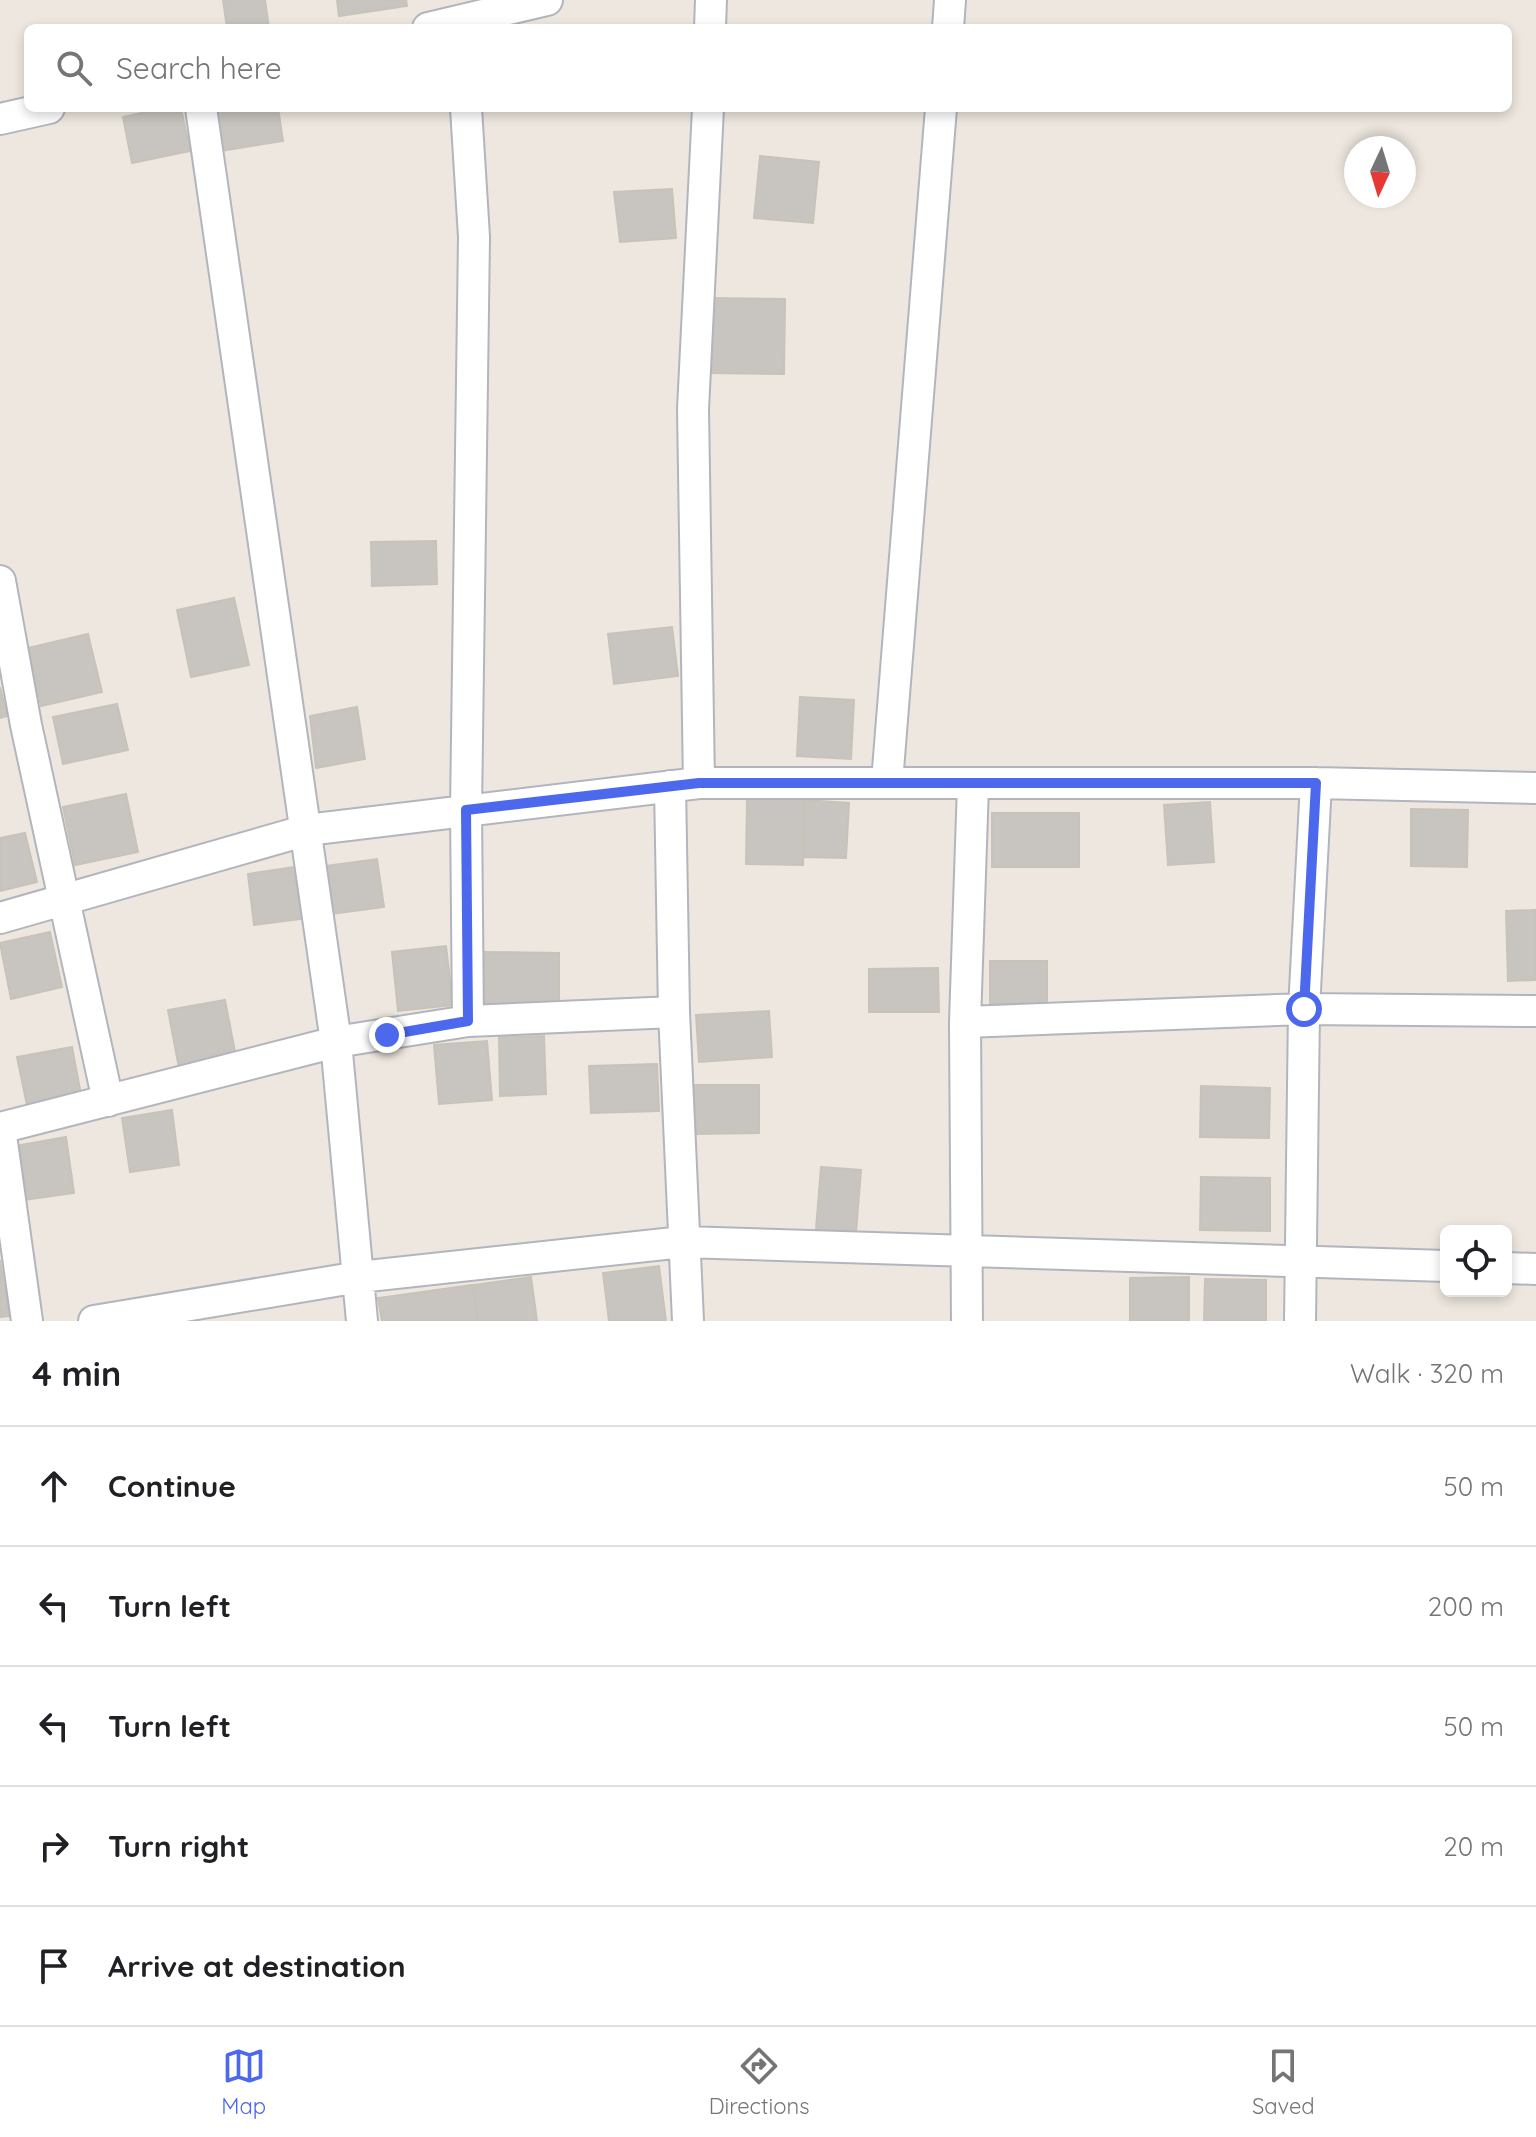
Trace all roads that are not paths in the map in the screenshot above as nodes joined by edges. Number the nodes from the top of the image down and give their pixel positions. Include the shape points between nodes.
1 (547, 0) edge
2 (711, 0) edge
3 (950, 0) edge
4 (436, 20) edge
5 (710, 24) edge
6 (948, 24) edge
7 (31, 112) edge
8 (202, 112) edge
9 (466, 112) edge
10 (708, 112) edge
11 (941, 112) edge
12 (0, 119) edge
13 (0, 581) edge
14 (13, 728) edge
15 (887, 782) junction
16 (1316, 783) junction
17 (685, 785) junction
18 (973, 785) junction
19 (1536, 788) edge
20 (466, 810) junction
21 (307, 830) junction
22 (62, 900) junction
23 (0, 918) edge
24 (1304, 1009) junction
25 (1536, 1011) edge
26 (674, 1012) junction
27 (468, 1021) junction
28 (965, 1022) junction
29 (336, 1042) junction
30 (108, 1101) junction
31 (683, 1242) junction
32 (968, 1254) junction
33 (1301, 1260) junction
34 (1440, 1266) edge
35 (1512, 1268) edge
36 (1536, 1269) edge
37 (359, 1277) junction
38 (27, 1321) edge
39 (94, 1321) edge
40 (362, 1321) edge
41 (688, 1321) edge
42 (967, 1321) edge
43 (1300, 1321) edge

1 - 4 street
2 - 5 street
3 - 6 street
7 - 12 street
8 - 21 street
9 - 20 street via 474,237
10 - 17 street via 693,409
11 - 15 street
13 - 14 street
14 - 22 street
15 - 17 street
15 - 18 street
16 - 18 street
16 - 19 street
16 - 24 street
17 - 20 street
17 - 26 street
18 - 28 street
20 - 21 street
20 - 27 street
21 - 22 street
21 - 29 street
22 - 23 street
22 - 30 street
24 - 25 street
24 - 28 street
24 - 33 street
26 - 27 street
26 - 31 street
27 - 29 street
28 - 32 street
29 - 30 street
29 - 37 street
30 - 38 street via 0,1128
31 - 32 street
31 - 37 street
31 - 41 street
32 - 33 street
32 - 42 street
33 - 34 street
33 - 43 street
35 - 36 street
37 - 39 street
37 - 40 street

